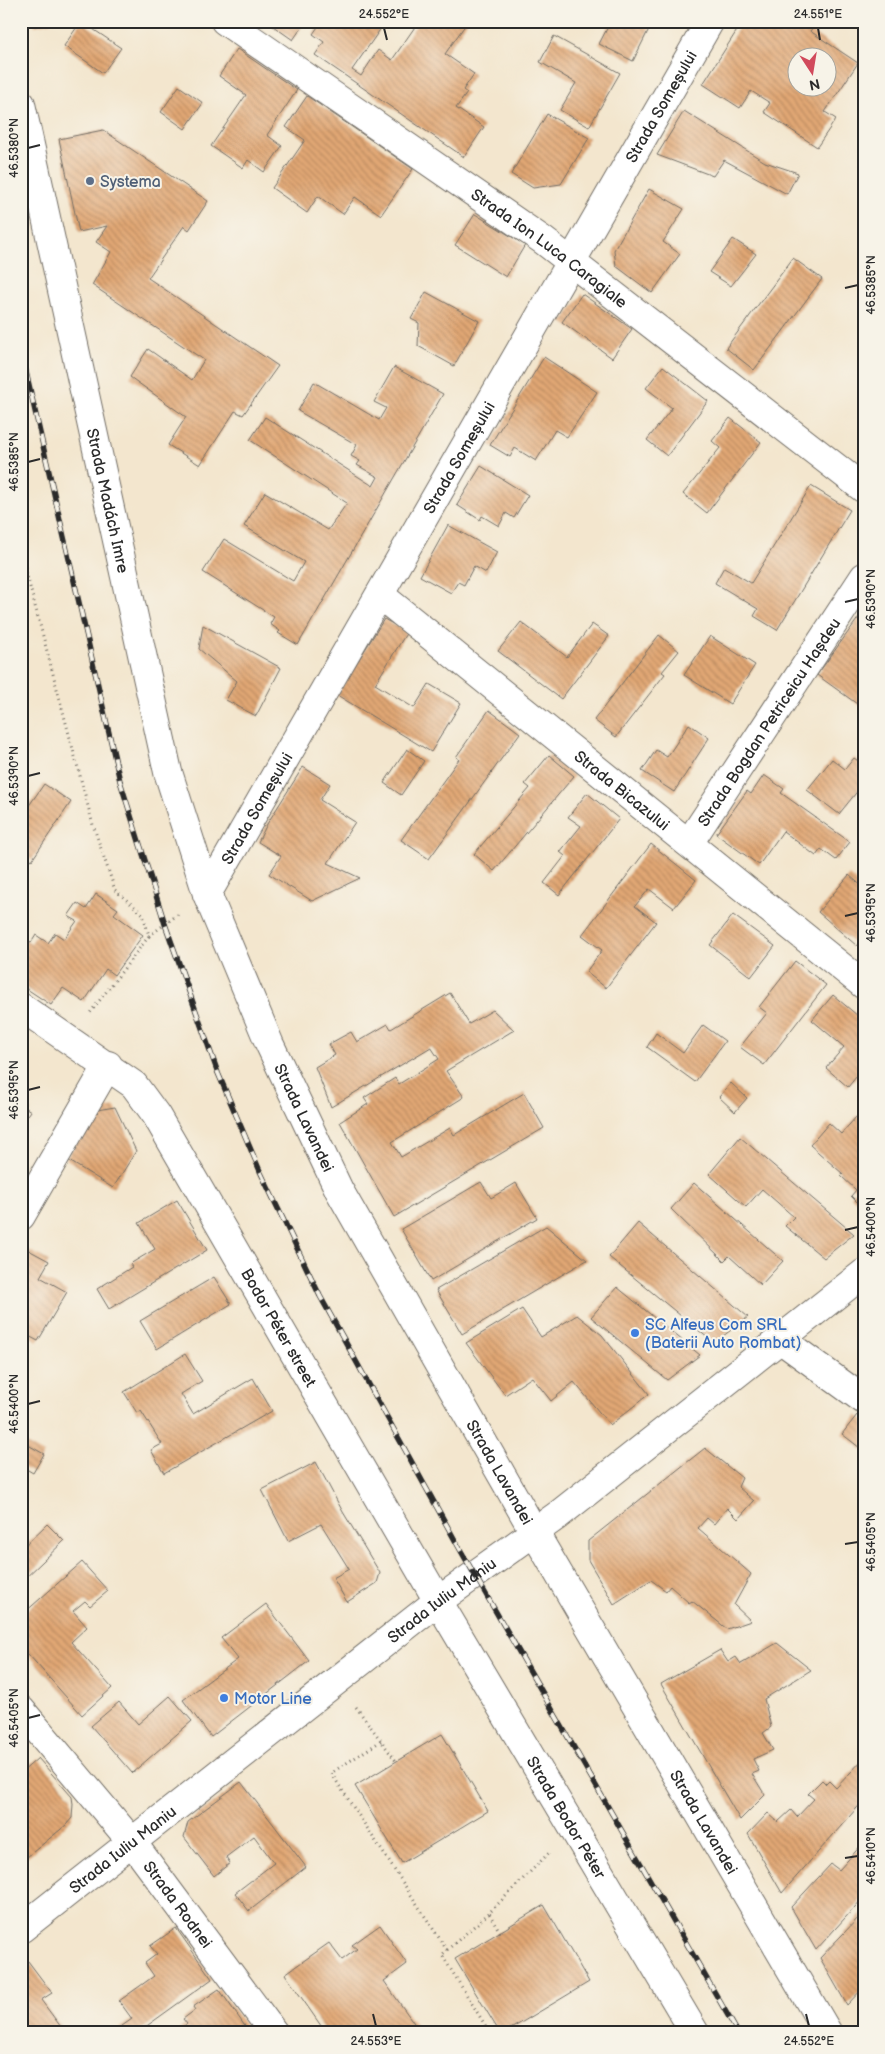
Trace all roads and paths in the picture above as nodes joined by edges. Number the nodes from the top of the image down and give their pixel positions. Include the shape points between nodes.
1 (225, 21) edge
2 (710, 21) edge
3 (21, 104) edge
4 (571, 263) junction
5 (864, 489) edge
6 (21, 553) edge
7 (864, 577) edge
8 (380, 595) junction
9 (689, 842) junction
10 (207, 894) junction
11 (864, 985) edge
12 (21, 1007) edge
13 (89, 1014) dead end
14 (108, 1065) junction
15 (21, 1216) edge
16 (864, 1273) edge
17 (780, 1339) junction
18 (864, 1400) edge
19 (535, 1532) junction
20 (438, 1601) junction
21 (354, 1705) dead end
22 (21, 1710) edge
23 (381, 1741) junction
24 (396, 1761) dead end
25 (573, 1828) junction
26 (132, 1842) junction
27 (488, 1913) junction
28 (21, 1929) edge
29 (500, 1932) dead end
30 (447, 1950) junction
31 (274, 2033) edge
32 (490, 2033) edge
33 (695, 2033) edge
34 (828, 2033) edge

1 - 4 street, Strada Ion Luca Caragiale
2 - 4 street, Strada Someșului
3 - 10 street, Strada Madách Imre via 168,772
4 - 5 street, Strada Ion Luca Caragiale
4 - 8 street, Strada Someșului
6 - 13 path via 93,825 116,890 143,914 149,936
7 - 9 street, Strada Bogdan Petriceicu Hașdeu
8 - 9 street, Strada Bicazului
8 - 10 street, Strada Someșului
9 - 11 street, Strada Bicazului
10 - 19 street, Strada Lavandei via 270,1045 339,1190
12 - 14 street, Bodor Péter street
14 - 15 street
14 - 20 street, Bodor Péter street via 134,1085 156,1115
16 - 17 street, Strada Iuliu Maniu
17 - 18 street
17 - 19 street, Strada Iuliu Maniu
19 - 20 street, Strada Iuliu Maniu
19 - 34 street, Strada Lavandei
20 - 25 street, Strada Bodor Péter
20 - 26 street, Strada Iuliu Maniu
21 - 23 path
22 - 26 street, Strada Rodnei
23 - 24 path
23 - 30 path via 330,1774
25 - 27 path
25 - 33 street, Strada Bodor Péter
26 - 28 street, Strada Iuliu Maniu
26 - 31 street, Strada Rodnei
27 - 29 path
27 - 30 path
30 - 32 path via 442,1955

